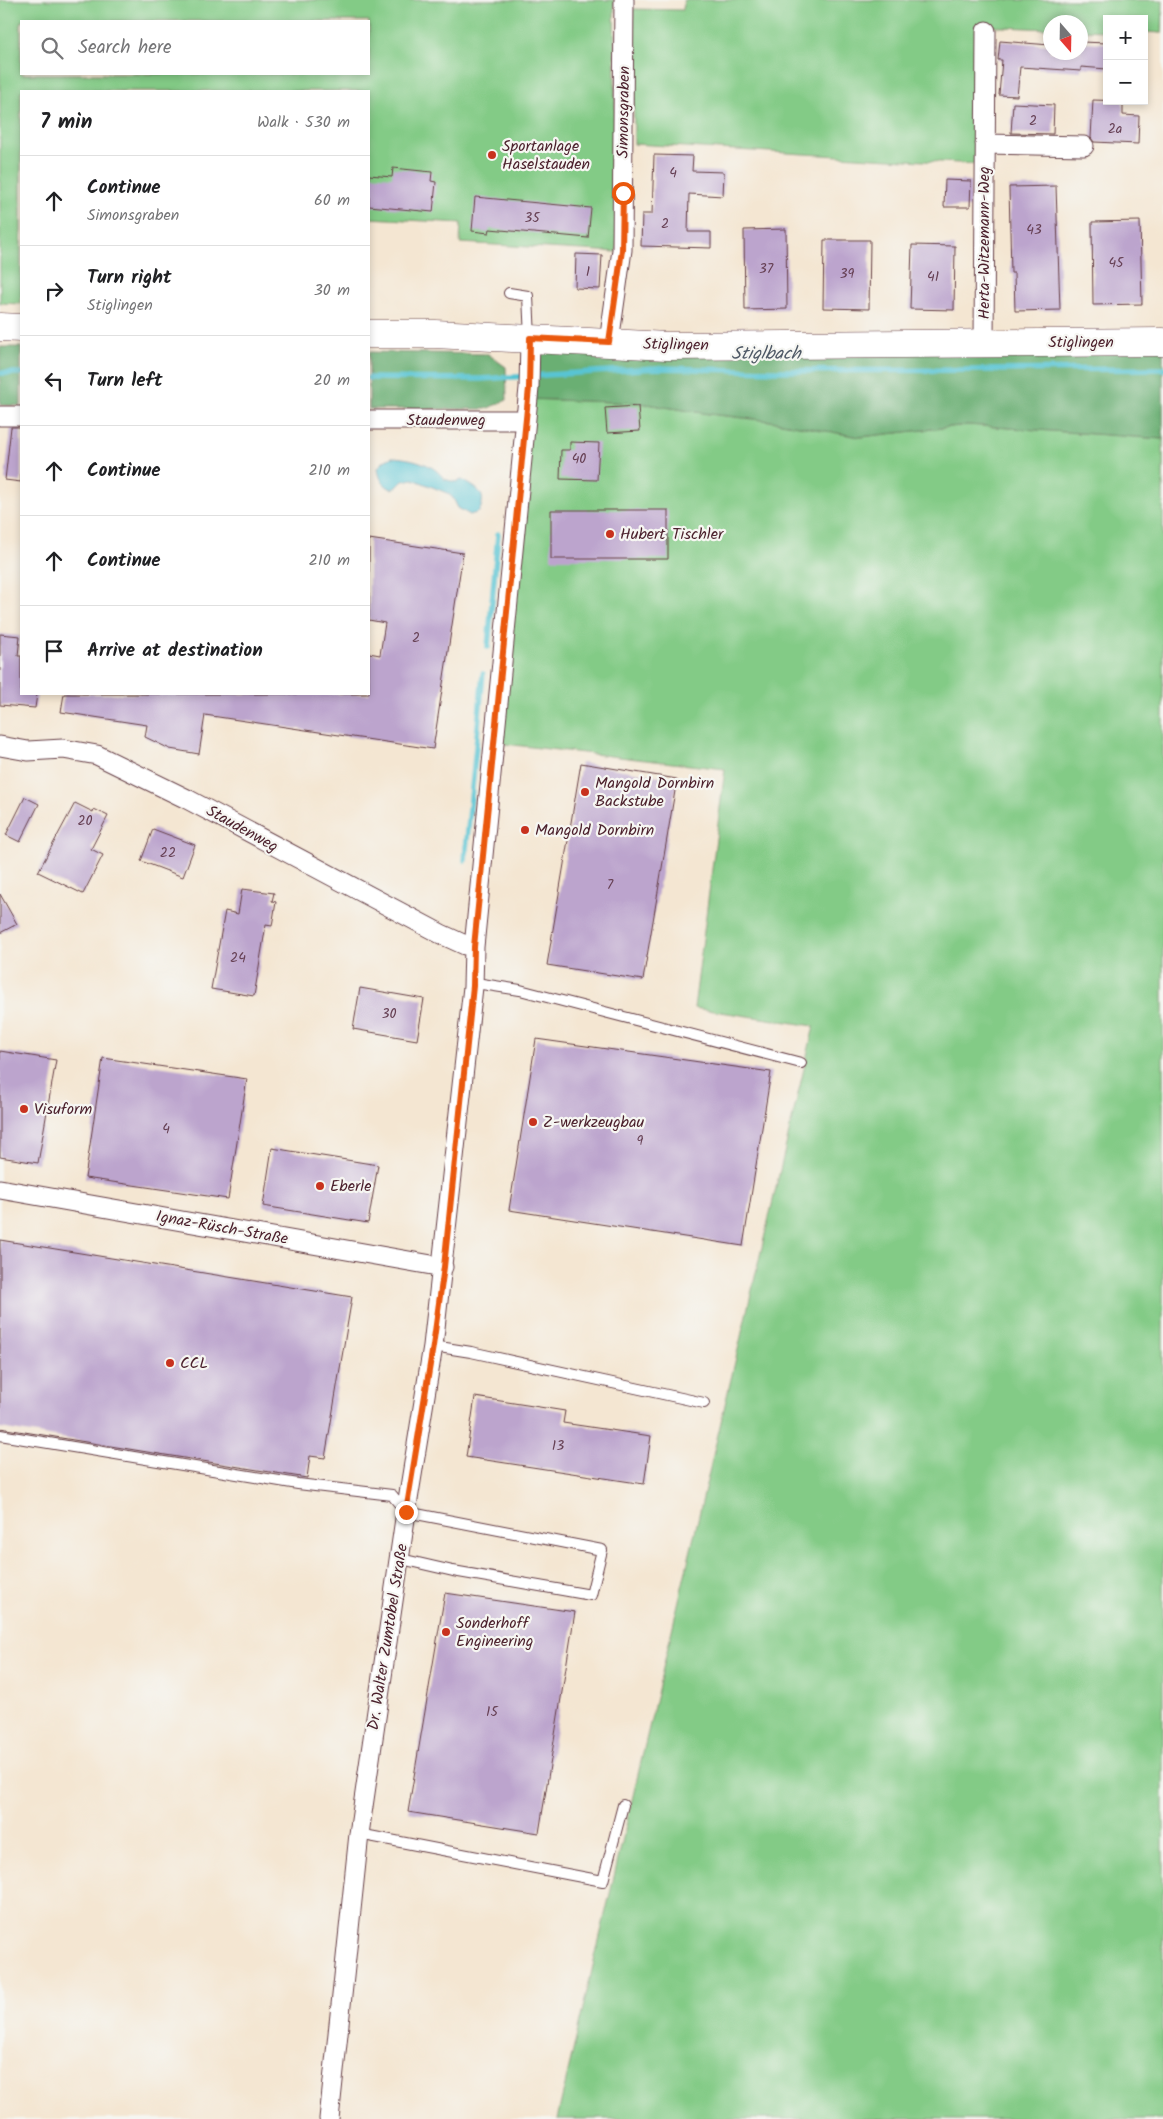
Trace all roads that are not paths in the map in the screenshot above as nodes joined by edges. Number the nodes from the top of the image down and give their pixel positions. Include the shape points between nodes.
1 (624, 0) edge
2 (986, 31) dead end
3 (985, 144) junction
4 (1084, 146) dead end
5 (509, 293) dead end
6 (0, 327) edge
7 (20, 328) edge
8 (370, 334) edge
9 (530, 338) junction
10 (609, 342) junction
11 (984, 342) junction
12 (1163, 342) edge
13 (0, 416) edge
14 (20, 416) edge
15 (370, 420) edge
16 (524, 420) junction
17 (0, 746) edge
18 (474, 947) junction
19 (473, 986) junction
20 (800, 1063) dead end
21 (0, 1189) edge
22 (444, 1267) junction
23 (433, 1346) junction
24 (704, 1403) dead end
25 (0, 1435) edge
26 (406, 1512) junction
27 (401, 1559) junction
28 (623, 1805) dead end
29 (359, 1834) junction
30 (330, 2119) edge

1 - 10 street, Simonsgraben via 622,250
2 - 3 street, Herta-Witzemann-Weg
3 - 4 street, Herta-Witzemann-Weg
3 - 11 street, Herta-Witzemann-Weg
5 - 9 lane via 528,296
6 - 7 main road
8 - 9 main road, Stiglingen
9 - 10 main road, Stiglingen
9 - 16 street, Dr. Walter Zumtobel Straße via 531,365
10 - 11 main road, Stiglingen via 667,346 795,346
11 - 12 main road, Stiglingen
13 - 14 street
15 - 16 street, Staudenweg
16 - 18 street, Dr. Walter Zumtobel Straße
17 - 18 street, Staudenweg via 28,750 63,749 97,755 187,799 440,934
18 - 19 street, Dr. Walter Zumtobel Straße
19 - 20 lane via 482,984 520,990
19 - 22 street, Dr. Walter Zumtobel Straße
21 - 22 street, Ignaz-Rüsch-Straße
22 - 23 street, Dr. Walter Zumtobel Straße
23 - 24 lane
23 - 26 street, Dr. Walter Zumtobel Straße
25 - 26 lane via 298,1484 392,1495
26 - 27 street, Dr. Walter Zumtobel Straße
26 - 27 lane via 602,1550 591,1595
27 - 29 street, Dr. Walter Zumtobel Straße
28 - 29 lane via 604,1882
29 - 30 street, Dr. Walter Zumtobel Straße

